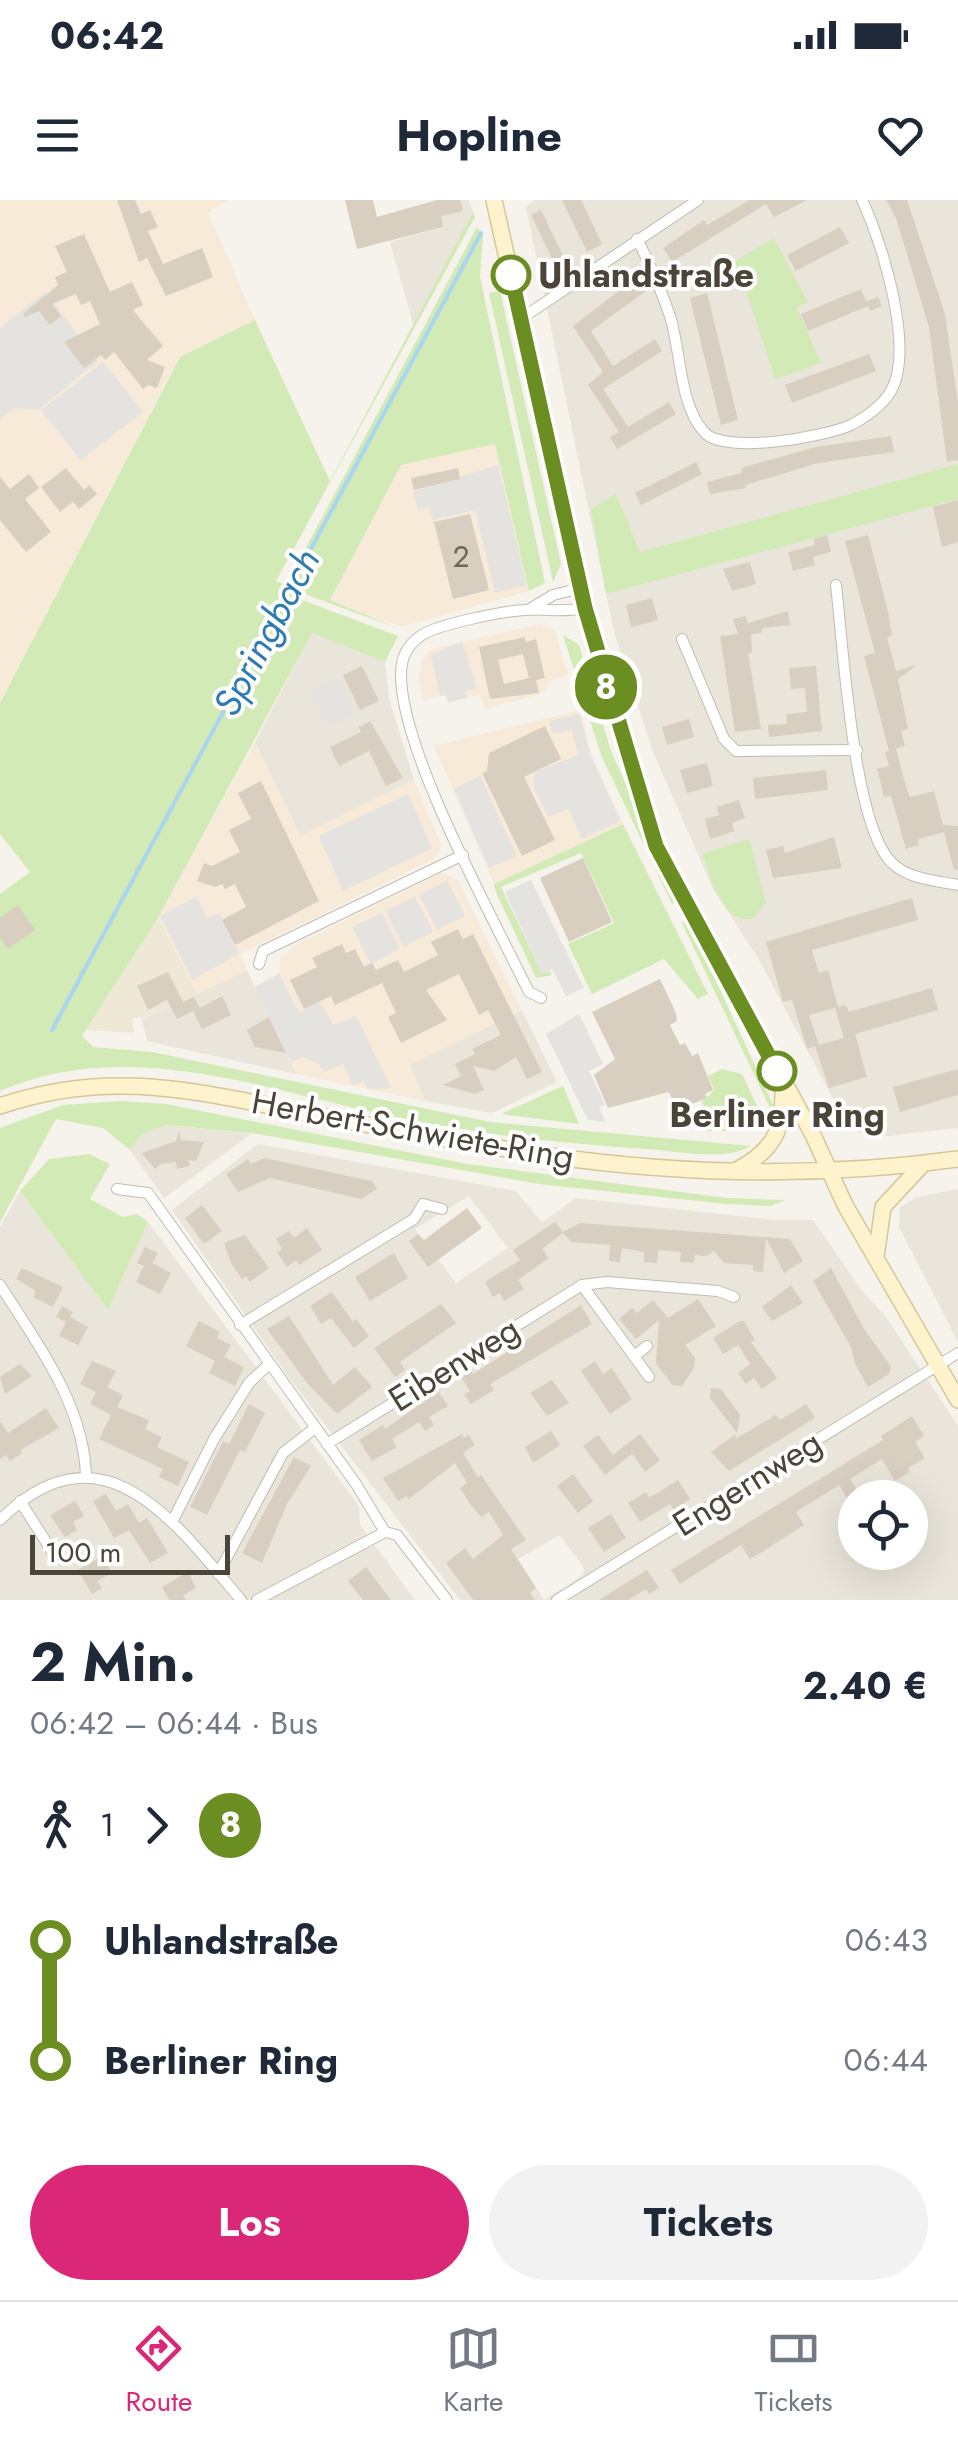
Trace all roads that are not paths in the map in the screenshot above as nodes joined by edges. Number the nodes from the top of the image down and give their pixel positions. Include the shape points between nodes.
1 (494, 200) edge
2 (698, 200) edge
3 (862, 200) edge
4 (637, 240) junction
5 (522, 318) junction
6 (836, 585) dead end
7 (581, 588) junction
8 (585, 608) junction
9 (530, 609) junction
10 (682, 639) dead end
11 (857, 750) junction
12 (464, 855) junction
13 (958, 884) edge
14 (259, 964) dead end
15 (541, 998) dead end
16 (782, 1080) junction
17 (0, 1106) edge
18 (958, 1159) edge
19 (923, 1164) junction
20 (830, 1171) junction
21 (734, 1172) junction
22 (118, 1188) dead end
23 (442, 1209) dead end
24 (876, 1260) junction
25 (582, 1284) junction
26 (0, 1286) edge
27 (734, 1298) dead end
28 (240, 1325) junction
29 (647, 1346) dead end
30 (958, 1354) edge
31 (634, 1356) junction
32 (268, 1365) junction
33 (936, 1366) junction
34 (649, 1377) dead end
35 (958, 1400) edge
36 (315, 1428) junction
37 (327, 1444) junction
38 (86, 1476) junction
39 (20, 1500) junction
40 (0, 1502) edge
41 (4, 1516) edge
42 (172, 1522) junction
43 (384, 1532) junction
44 (56, 1559) dead end
45 (218, 1574) junction
46 (241, 1600) edge
47 (257, 1600) edge
48 (448, 1600) edge
49 (557, 1600) edge

1 - 5 main road
2 - 4 street
3 - 4 street via 900,338 893,388 849,426 753,444 724,443 694,420 670,318
4 - 5 street
5 - 7 main road
6 - 11 street
7 - 8 main road
7 - 9 street
8 - 9 street via 556,614
8 - 16 main road via 656,846
9 - 12 street via 424,633 404,655 408,715
10 - 11 street via 724,740 736,751
11 - 13 street via 872,830 891,862 925,879
12 - 14 street via 263,951
12 - 15 street via 529,992
16 - 20 main road
16 - 21 main road via 778,1136
17 - 21 main road, Herbert-Schwiete-Ring via 78,1085 168,1085 544,1155
18 - 19 main road
19 - 20 main road
19 - 24 main road via 883,1207
20 - 21 main road, Herbert-Schwiete-Ring
20 - 24 main road
22 - 28 street via 148,1193
23 - 28 street via 424,1204 414,1219
24 - 33 main road
25 - 27 street via 718,1291
25 - 31 street
25 - 37 street, Eibenweg
26 - 38 street via 56,1372
28 - 32 street
29 - 31 street
30 - 33 street, Engernweg
31 - 34 street
32 - 36 street
32 - 42 street via 223,1425
33 - 35 main road
33 - 49 street, Engernweg
36 - 37 street
36 - 45 street via 283,1452
37 - 43 street
38 - 39 street via 55,1481
38 - 42 street via 128,1487
39 - 41 street
39 - 44 street
40 - 41 street
42 - 45 street
43 - 47 street
43 - 48 street via 397,1534
45 - 46 street

